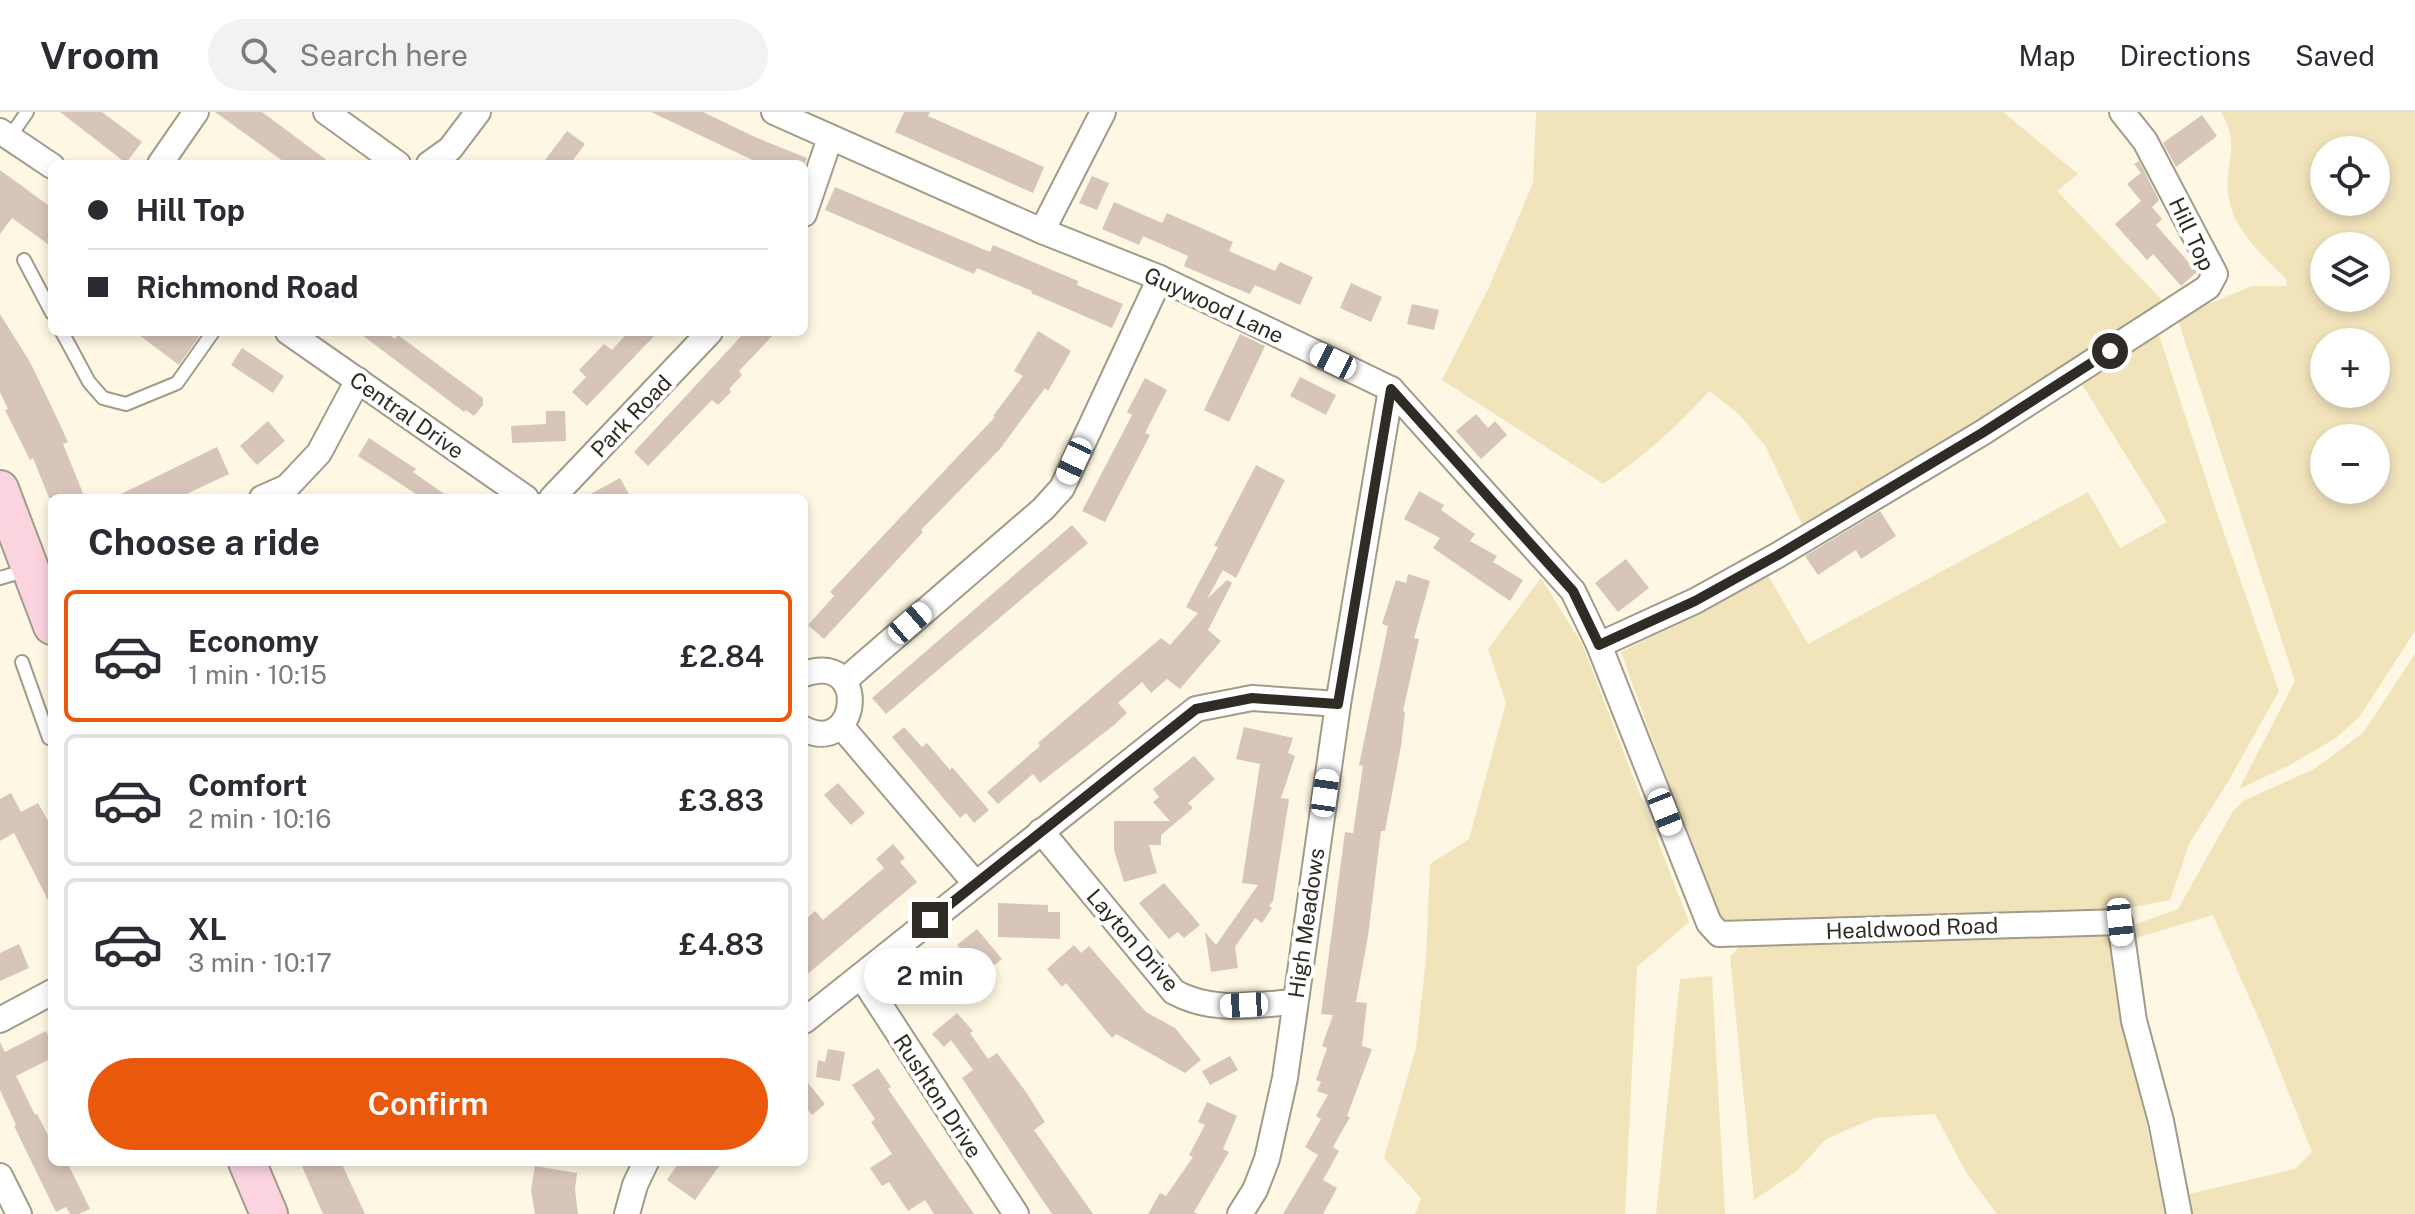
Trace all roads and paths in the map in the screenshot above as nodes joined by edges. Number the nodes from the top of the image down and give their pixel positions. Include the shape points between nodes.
1 (27, 112) edge
2 (196, 112) edge
3 (326, 112) edge
4 (478, 112) edge
5 (774, 112) edge
6 (1103, 112) edge
7 (2122, 112) edge
8 (5, 134) edge
9 (830, 138) junction
10 (163, 160) edge
11 (392, 160) edge
12 (443, 160) edge
13 (48, 163) edge
14 (808, 202) edge
15 (1042, 231) junction
16 (24, 260) dead end
17 (1160, 278) junction
18 (48, 305) edge
19 (64, 336) edge
20 (210, 336) edge
21 (294, 336) edge
22 (706, 336) edge
23 (358, 380) junction
24 (1391, 389) junction
25 (0, 489) edge
26 (271, 494) edge
27 (520, 494) edge
28 (556, 494) edge
29 (35, 591) edge
30 (1599, 645) junction
31 (22, 662) dead end
32 (808, 673) edge
33 (844, 681) junction
34 (48, 704) edge
35 (1338, 704) junction
36 (39, 707) junction
37 (841, 726) junction
38 (808, 730) edge
39 (48, 735) edge
40 (1041, 831) junction
41 (975, 883) junction
42 (861, 976) junction
43 (48, 994) edge
44 (1295, 1002) junction
45 (808, 1018) edge
46 (0, 1020) edge
47 (249, 1166) edge
48 (644, 1166) edge
49 (0, 1176) edge
50 (19, 1214) edge
51 (269, 1214) edge
52 (627, 1214) edge
53 (1016, 1214) edge
54 (1240, 1214) edge
55 (2179, 1214) edge

1 - 8 lane
2 - 10 street
3 - 11 street
4 - 12 street
5 - 9 street, Guywood Lane
6 - 15 street
7 - 30 street, Hill Top via 2145,141 2215,274 2208,287 1982,433 1778,555
8 - 13 street
9 - 14 street
9 - 15 street, Guywood Lane
15 - 17 street, Guywood Lane
16 - 18 lane
17 - 24 street, Guywood Lane
17 - 33 street via 1062,488
19 - 20 lane via 103,398 126,404 177,383
21 - 23 street, Central Drive
22 - 28 street, Park Road
23 - 26 street via 319,453 287,487
23 - 27 street, Central Drive
24 - 30 street, Guywood Lane via 1573,591
24 - 35 street, High Meadows
25 - 29 street
30 - 55 street, Healdwood Road via 1709,923 1719,934 2120,922 2134,1021
31 - 36 lane
32 - 33 street via 832,672
33 - 37 street via 852,704
34 - 36 lane
35 - 40 street via 1252,698 1196,709
35 - 44 street, High Meadows
36 - 39 lane
37 - 38 street via 820,734
37 - 41 street
40 - 41 street
40 - 44 street, Layton Drive via 1174,992 1194,1003 1219,1007
41 - 42 street
42 - 45 street
42 - 53 street, Rushton Drive
43 - 46 street
44 - 54 street, High Meadows via 1267,1159
47 - 51 street
48 - 52 street
49 - 50 street

